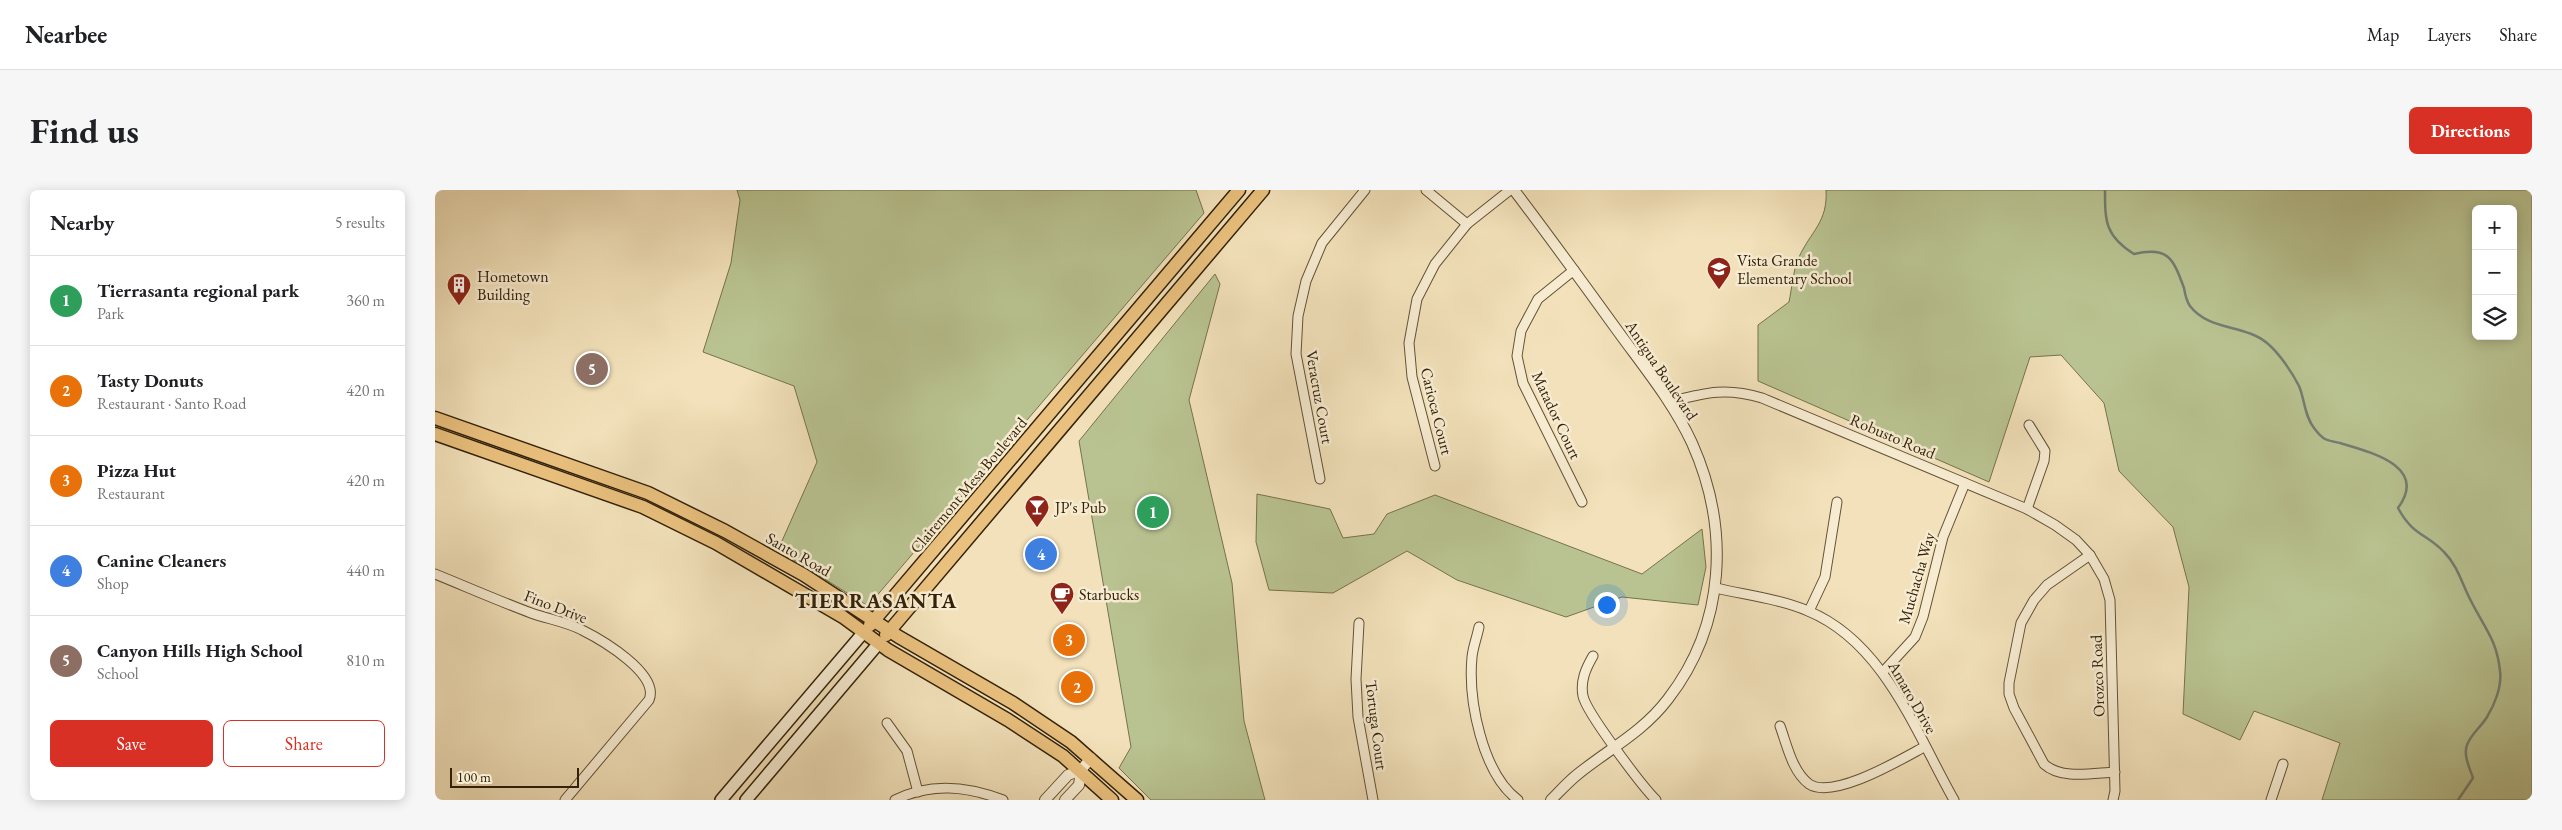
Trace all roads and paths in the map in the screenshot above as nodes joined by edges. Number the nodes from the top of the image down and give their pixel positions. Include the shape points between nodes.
1 (1239, 190) edge
2 (1263, 190) edge
3 (1365, 190) edge
4 (1426, 190) edge
5 (1512, 190) edge
6 (1467, 224) junction
7 (1574, 270) junction
8 (1669, 402) junction
9 (435, 418) edge
10 (2029, 425) dead end
11 (435, 434) edge
12 (1435, 466) dead end
13 (1319, 478) dead end
14 (1965, 483) junction
15 (1582, 502) dead end
16 (1837, 502) dead end
17 (2027, 509) junction
18 (2090, 555) junction
19 (435, 574) edge
20 (1716, 588) junction
21 (1809, 611) junction
22 (874, 620) junction
23 (1359, 623) dead end
24 (1479, 627) dead end
25 (890, 630) junction
26 (863, 633) junction
27 (879, 643) junction
28 (1593, 656) dead end
29 (1883, 672) junction
30 (887, 723) dead end
31 (1780, 726) dead end
32 (1617, 747) junction
33 (1925, 747) junction
34 (1091, 758) junction
35 (2283, 764) dead end
36 (1081, 770) junction
37 (2115, 772) junction
38 (918, 792) junction
39 (565, 800) edge
40 (721, 800) edge
41 (746, 800) edge
42 (895, 800) edge
43 (1003, 800) edge
44 (1045, 800) edge
45 (1065, 800) edge
46 (1112, 800) edge
47 (1137, 800) edge
48 (1373, 800) edge
49 (1518, 800) edge
50 (1551, 800) edge
51 (1656, 800) edge
52 (1954, 800) edge
53 (2113, 800) edge
54 (2271, 800) edge

1 - 22 main road, Clairemont Mesa Boulevard
2 - 25 main road
3 - 13 street, Veracruz Court via 1321,243 1306,281 1298,316 1296,354
4 - 6 street
5 - 6 street, Carioca Court
5 - 7 street, Antigua Boulevard
6 - 12 street, Carioca Court via 1435,264 1417,299 1409,343 1412,377
7 - 8 street, Antigua Boulevard
7 - 15 street, Matador Court via 1538,299 1521,331 1517,356 1523,382
8 - 14 street, Robusto Road via 1712,391 1745,393
8 - 20 street, Antigua Boulevard via 1701,466 1717,541
9 - 22 main road, Santo Road via 649,493 805,575
10 - 17 street via 2045,451
11 - 26 main road, Santo Road via 643,507 716,543 843,617
14 - 17 street, Robusto Road
14 - 29 street, Muchacha Way via 1943,537 1915,637
16 - 21 street via 1825,577
17 - 18 street, Robusto Road via 2076,540
18 - 37 street, Orozco Road via 2104,579 2110,600
18 - 37 street via 2047,585 2034,600 2021,623 2009,694 2044,764 2051,771 2060,774
19 - 39 street, Fino Drive via 581,630 616,651 645,675 651,687 649,700
20 - 21 street, Amaro Drive
20 - 32 street, Antigua Boulevard via 1711,614 1695,657 1669,699 1652,719
21 - 29 street, Amaro Drive via 1848,634
22 - 25 main road, Santo Road
22 - 26 main road, Clairemont Mesa Boulevard
23 - 48 street, Tortuga Court via 1358,717
24 - 49 street via 1472,656 1471,680 1481,741 1496,775
25 - 27 main road
25 - 34 main road, Santo Road via 1013,703
26 - 27 main road, Santo Road
26 - 40 main road, Clairemont Mesa Boulevard
27 - 36 main road, Santo Road via 1008,720
27 - 41 main road
28 - 32 street via 1586,667 1582,686 1584,698 1590,712
29 - 33 street, Amaro Drive
30 - 38 street via 907,751
31 - 33 street via 1796,770 1809,785 1824,790 1843,789
32 - 50 street, Antigua Boulevard via 1578,774
32 - 51 street via 1643,787
33 - 52 street, Amaro Drive
34 - 36 street
34 - 47 main road, Santo Road
35 - 54 street
36 - 44 street via 1067,775
36 - 45 street via 1079,785
36 - 46 main road, Santo Road
37 - 53 street, Orozco Road
38 - 42 street
38 - 43 street via 948,787 979,790

